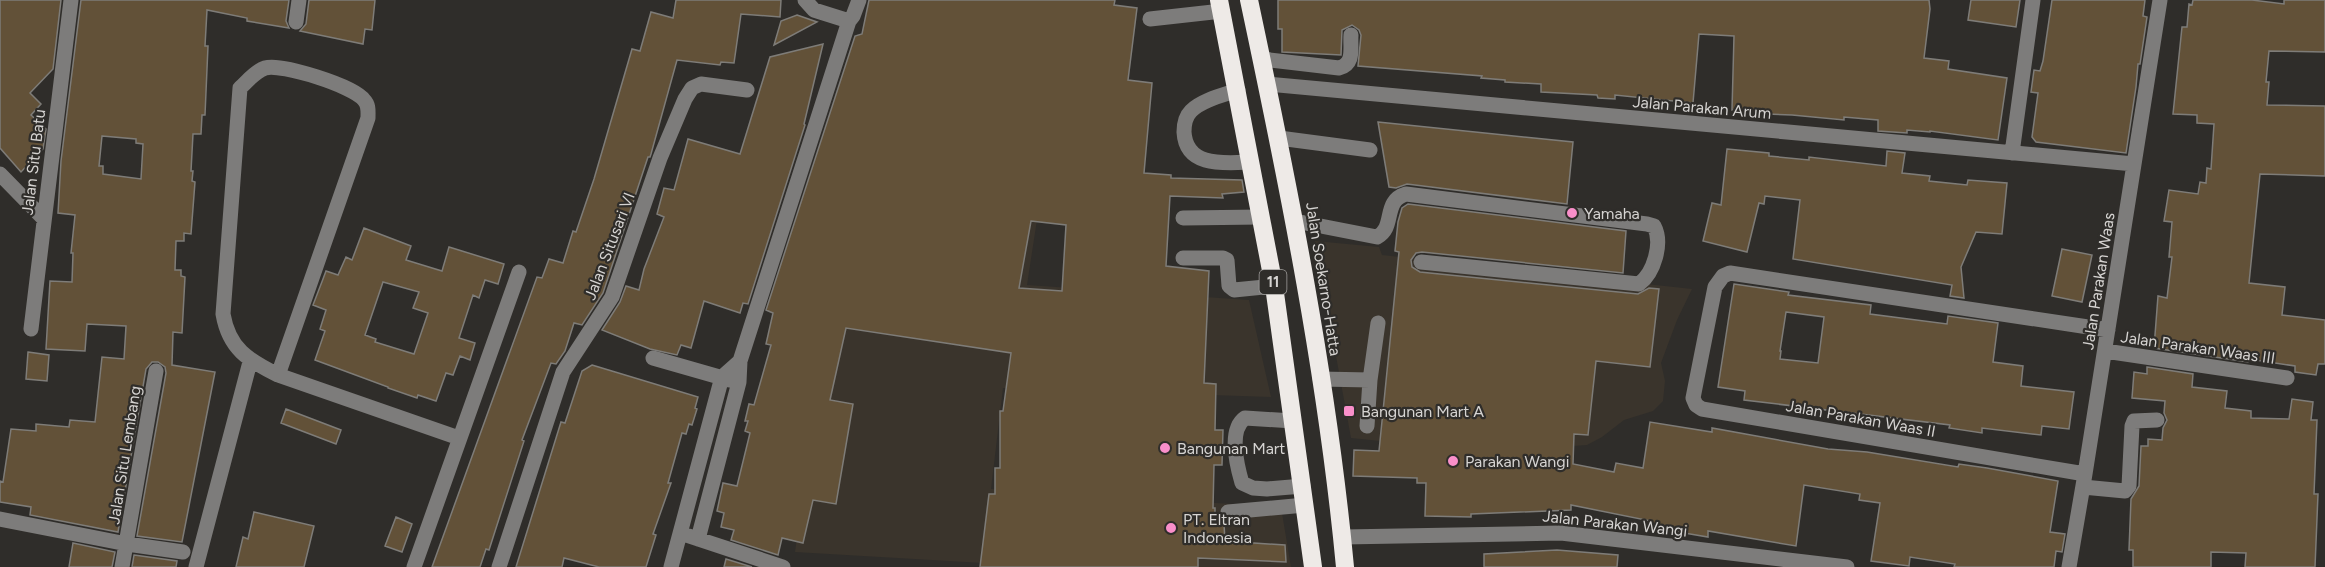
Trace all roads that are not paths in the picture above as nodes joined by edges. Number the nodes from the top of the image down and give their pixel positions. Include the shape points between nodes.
1 (71, 0) edge
2 (298, 0) edge
3 (805, 0) edge
4 (859, 0) edge
5 (1249, 0) edge
6 (2033, 0) edge
7 (2160, 0) edge
8 (1221, 5) edge
9 (1150, 19) dead end
10 (849, 21) junction
11 (296, 22) dead end
12 (1351, 35) dead end
13 (1262, 59) junction
14 (1267, 84) junction
15 (747, 90) dead end
16 (1238, 90) junction
17 (1279, 138) junction
18 (1370, 150) dead end
19 (2012, 153) junction
20 (1251, 162) junction
21 (2134, 164) junction
22 (0, 174) edge
23 (1261, 217) junction
24 (1183, 218) dead end
25 (44, 219) junction
26 (1295, 221) junction
27 (1184, 258) dead end
28 (1421, 262) dead end
29 (519, 272) dead end
30 (1274, 286) junction
31 (1378, 323) dead end
32 (31, 329) dead end
33 (2108, 330) junction
34 (2105, 351) junction
35 (653, 357) dead end
36 (740, 361) junction
37 (250, 362) junction
38 (156, 371) dead end
39 (278, 375) junction
40 (722, 377) junction
41 (2287, 378) dead end
42 (1320, 379) junction
43 (1370, 380) junction
44 (739, 382) junction
45 (2157, 420) dead end
46 (1293, 421) junction
47 (1367, 426) dead end
48 (459, 438) junction
49 (2084, 480) junction
50 (1304, 495) junction
51 (1228, 512) dead end
52 (1, 522) edge
53 (680, 534) junction
54 (1342, 537) junction
55 (698, 539) junction
56 (127, 544) junction
57 (183, 552) dead end
58 (1726, 560) edge
59 (122, 567) edge
60 (196, 567) edge
61 (414, 567) edge
62 (499, 567) edge
63 (670, 567) edge
64 (783, 567) edge
65 (1312, 567) edge
66 (1346, 567) edge
67 (1847, 567) edge
68 (2069, 567) edge

1 - 25 street, Jalan Situ Batu
2 - 11 street
3 - 10 street via 814,10
4 - 10 street
5 - 13 highway, Jalan Soekarno-Hatta / 11
6 - 19 street
7 - 21 street, Jalan Parakan Waas
8 - 9 street
8 - 16 highway, 11
10 - 36 street
12 - 13 street via 1347,66
13 - 14 highway, Jalan Soekarno-Hatta / 11
14 - 17 highway, Jalan Soekarno-Hatta / 11
14 - 19 street, Jalan Parakan Arum
15 - 62 street, Jalan Situsari VI via 700,84 685,99 660,158 612,297 563,372
16 - 20 highway, 11
16 - 20 street via 1191,110 1184,135 1196,158 1209,162
17 - 18 street
17 - 26 highway, Jalan Soekarno-Hatta / 11
19 - 21 street, Jalan Parakan Arum
20 - 23 highway, 11
21 - 33 street, Jalan Parakan Waas
22 - 25 street
23 - 24 street
23 - 30 highway, 11
25 - 32 street, Jalan Situ Batu
26 - 28 street via 1377,237 1385,229 1393,202 1406,194 1647,224 1657,232 1656,257 1647,278 1639,284
26 - 42 highway, Jalan Soekarno-Hatta / 11
27 - 30 street via 1227,260 1231,289
29 - 48 street
30 - 46 highway, 11
31 - 43 street
33 - 34 street, Jalan Parakan Waas
33 - 49 street, Jalan Parakan Waas II via 1730,273 1715,287 1693,398 1702,409
34 - 41 street, Jalan Parakan Waas III
34 - 49 street, Jalan Parakan Waas
35 - 40 street
36 - 40 street
36 - 44 street
37 - 39 street
37 - 39 street via 233,343 223,314 240,88 259,71 274,67 333,81 361,96 368,110
37 - 60 street
38 - 56 street, Jalan Situ Lembang
39 - 48 street
40 - 44 street
40 - 53 street
42 - 43 street
42 - 54 highway, Jalan Soekarno-Hatta / 11
43 - 47 street
44 - 55 street
45 - 49 street via 2134,421 2129,486 2125,491
46 - 50 highway, 11
46 - 50 street via 1245,418 1239,423 1235,432 1240,474 1242,483 1253,488
48 - 61 street
49 - 68 street, Jalan Parakan Waas
50 - 51 street
50 - 65 highway, 11
52 - 56 street, Jalan Situ Lembang
53 - 55 street
53 - 63 street
54 - 58 street, Jalan Parakan Wangi via 1561,533
54 - 66 highway, Jalan Soekarno-Hatta / 11
55 - 64 street
56 - 57 street, Jalan Situ Lembang
56 - 59 street, Jalan Situ Lembang
58 - 67 street, Jalan Parakan Wangi

